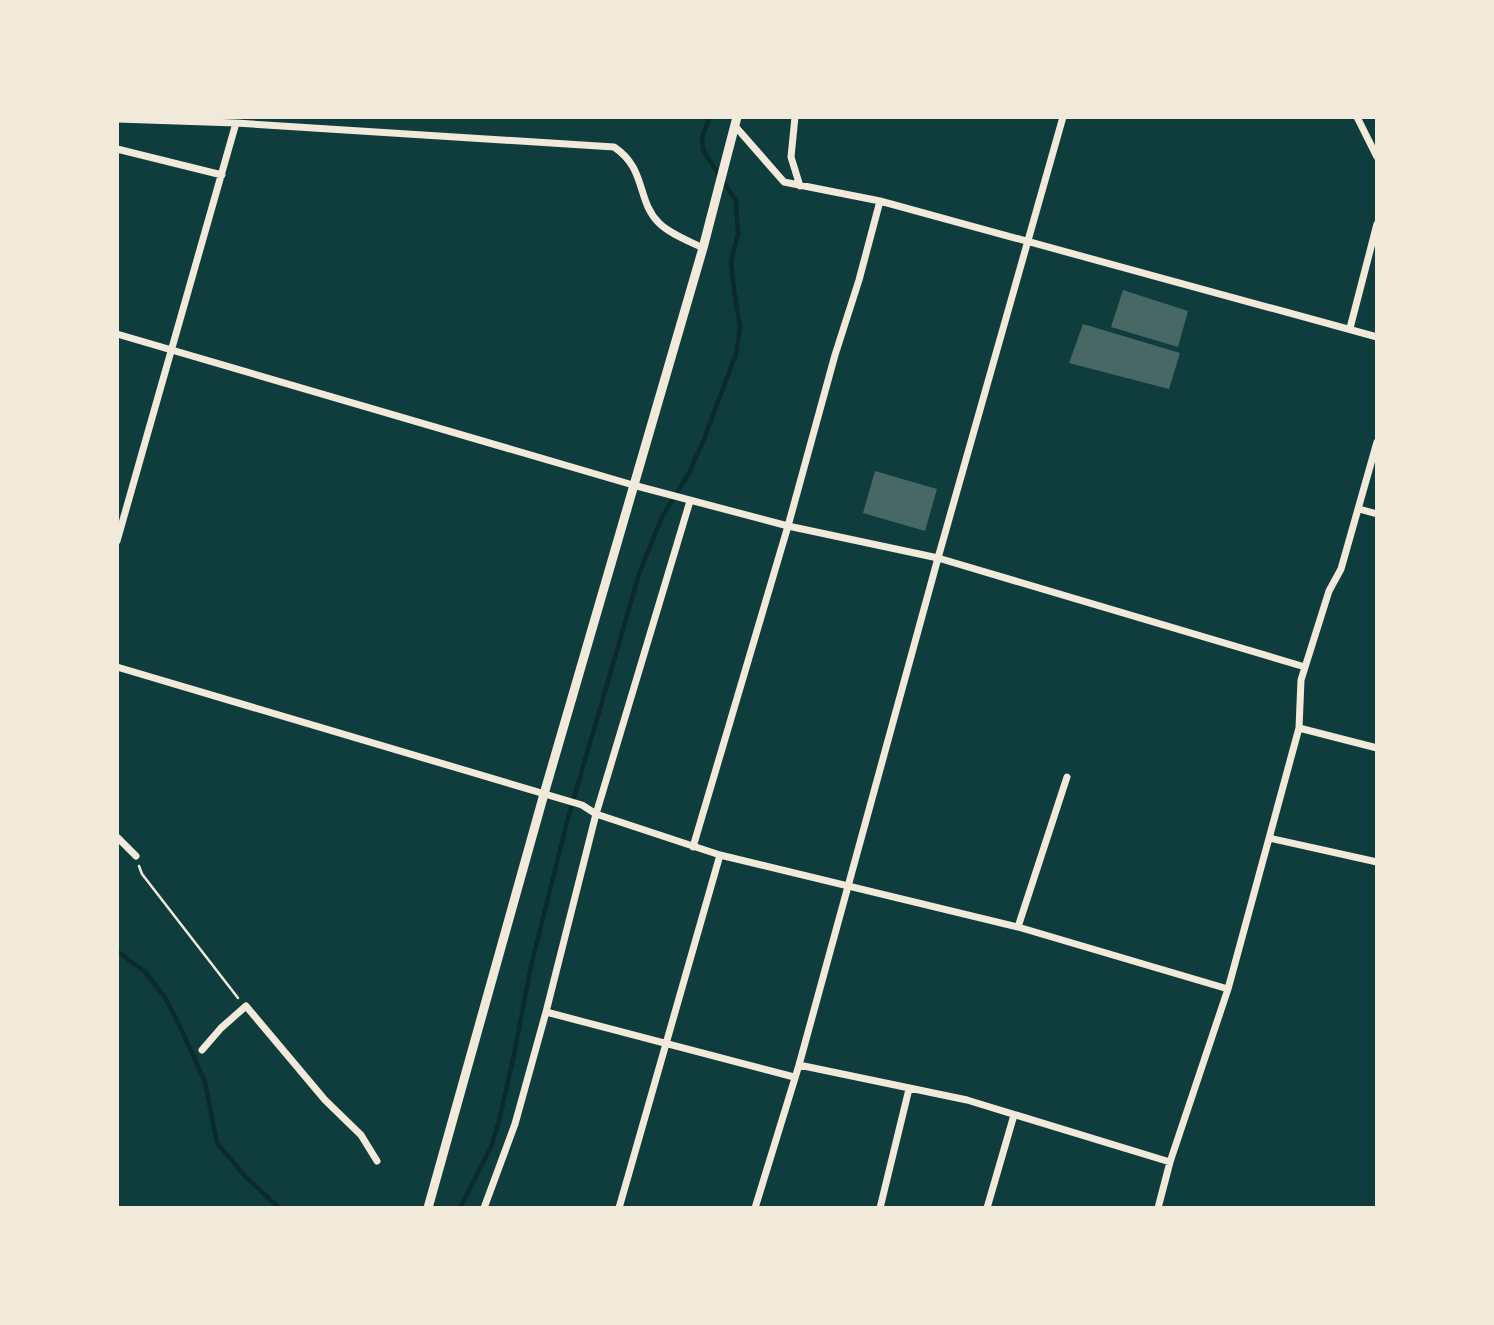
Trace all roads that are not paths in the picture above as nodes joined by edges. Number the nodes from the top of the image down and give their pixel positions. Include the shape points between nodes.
1 (795, 117) edge
2 (1063, 117) edge
3 (1357, 117) edge
4 (117, 119) edge
5 (736, 122) edge
6 (236, 123) junction
7 (117, 149) edge
8 (1377, 157) edge
9 (222, 175) junction
10 (800, 186) junction
11 (880, 201) junction
12 (1377, 224) edge
13 (1028, 240) junction
14 (703, 248) junction
15 (1350, 328) junction
16 (117, 334) edge
17 (1377, 337) edge
18 (170, 349) junction
19 (1377, 442) edge
20 (633, 485) junction
21 (690, 500) junction
22 (1359, 509) junction
23 (1377, 514) edge
24 (788, 526) junction
25 (117, 541) edge
26 (938, 558) junction
27 (117, 667) edge
28 (1305, 667) junction
29 (1300, 727) junction
30 (1377, 748) edge
31 (1067, 777) dead end
32 (544, 794) junction
33 (596, 814) junction
34 (117, 837) edge
35 (1269, 838) junction
36 (693, 847) junction
37 (720, 855) junction
38 (136, 856) road end
39 (1377, 862) edge
40 (848, 887) junction
41 (1018, 928) junction
42 (1228, 989) junction
43 (546, 1012) junction
44 (666, 1042) junction
45 (202, 1050) dead end
46 (799, 1065) junction
47 (794, 1077) junction
48 (909, 1089) junction
49 (1014, 1115) junction
50 (377, 1161) dead end
51 (1170, 1162) junction
52 (428, 1208) edge
53 (484, 1208) edge
54 (619, 1208) edge
55 (755, 1208) edge
56 (880, 1208) edge
57 (987, 1208) edge
58 (1158, 1208) edge

1 - 10 street via 791,157
2 - 13 street
3 - 8 street
4 - 6 street
5 - 10 street via 784,182
5 - 14 street
6 - 9 street
6 - 14 street via 614,147 634,165 658,222
7 - 9 street
9 - 18 street
10 - 11 street
11 - 13 street
11 - 24 street
12 - 15 street
13 - 15 street
13 - 26 street
14 - 20 street
15 - 17 street
16 - 18 street
18 - 20 street
18 - 25 street
19 - 22 street
20 - 21 street
20 - 32 street
21 - 24 street
21 - 33 street
22 - 23 street
22 - 28 street
24 - 26 street
24 - 36 street
26 - 28 street
26 - 40 street
27 - 32 street
28 - 29 street
29 - 30 street
29 - 35 street
31 - 41 street
32 - 33 street
32 - 52 street
33 - 36 street
33 - 43 street
34 - 38 street
35 - 39 street
35 - 42 street
36 - 37 street
37 - 40 street
37 - 44 street
40 - 41 street
40 - 46 street
41 - 42 street
42 - 51 street
43 - 44 street
43 - 53 street
44 - 47 street
44 - 54 street
45 - 50 street via 246,1006 325,1100 361,1135
46 - 47 street
46 - 48 street
47 - 55 street
48 - 49 street
48 - 56 street
49 - 51 street
49 - 57 street
51 - 58 street

